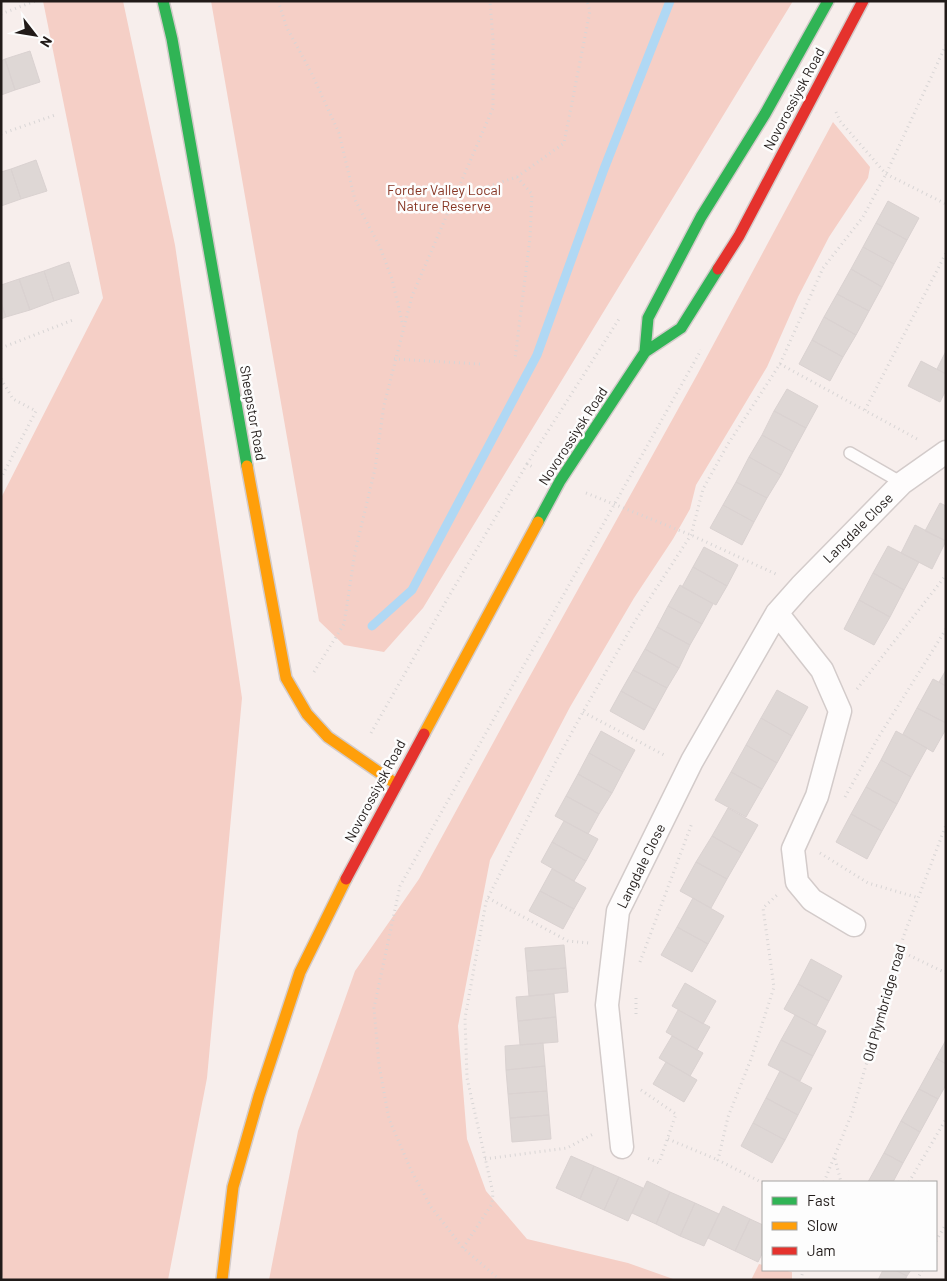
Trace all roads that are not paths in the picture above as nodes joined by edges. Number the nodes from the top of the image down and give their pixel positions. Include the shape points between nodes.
1 (163, 1) edge
2 (828, 1) edge
3 (863, 1) edge
4 (645, 352) junction
5 (850, 453) dead end
6 (945, 453) edge
7 (902, 483) junction
8 (777, 613) junction
9 (396, 784) junction
10 (854, 925) dead end
11 (622, 1148) road end
12 (222, 1280) edge

1 - 9 main road, Sheepstor Road via 286,678 307,714 328,738
2 - 4 main road, Novorossiysk Road via 765,114 701,217 648,318
3 - 4 main road, Novorossiysk Road via 739,236 681,328
4 - 9 main road, Novorossiysk Road via 560,481
5 - 7 lane
6 - 7 street, Langdale Close
7 - 8 street, Langdale Close
8 - 10 street via 822,670 840,711 817,796 793,849 797,882 812,900
8 - 11 street, Langdale Close via 689,768 618,911 607,1005
9 - 12 main road, Novorossiysk Road via 300,972 232,1187

